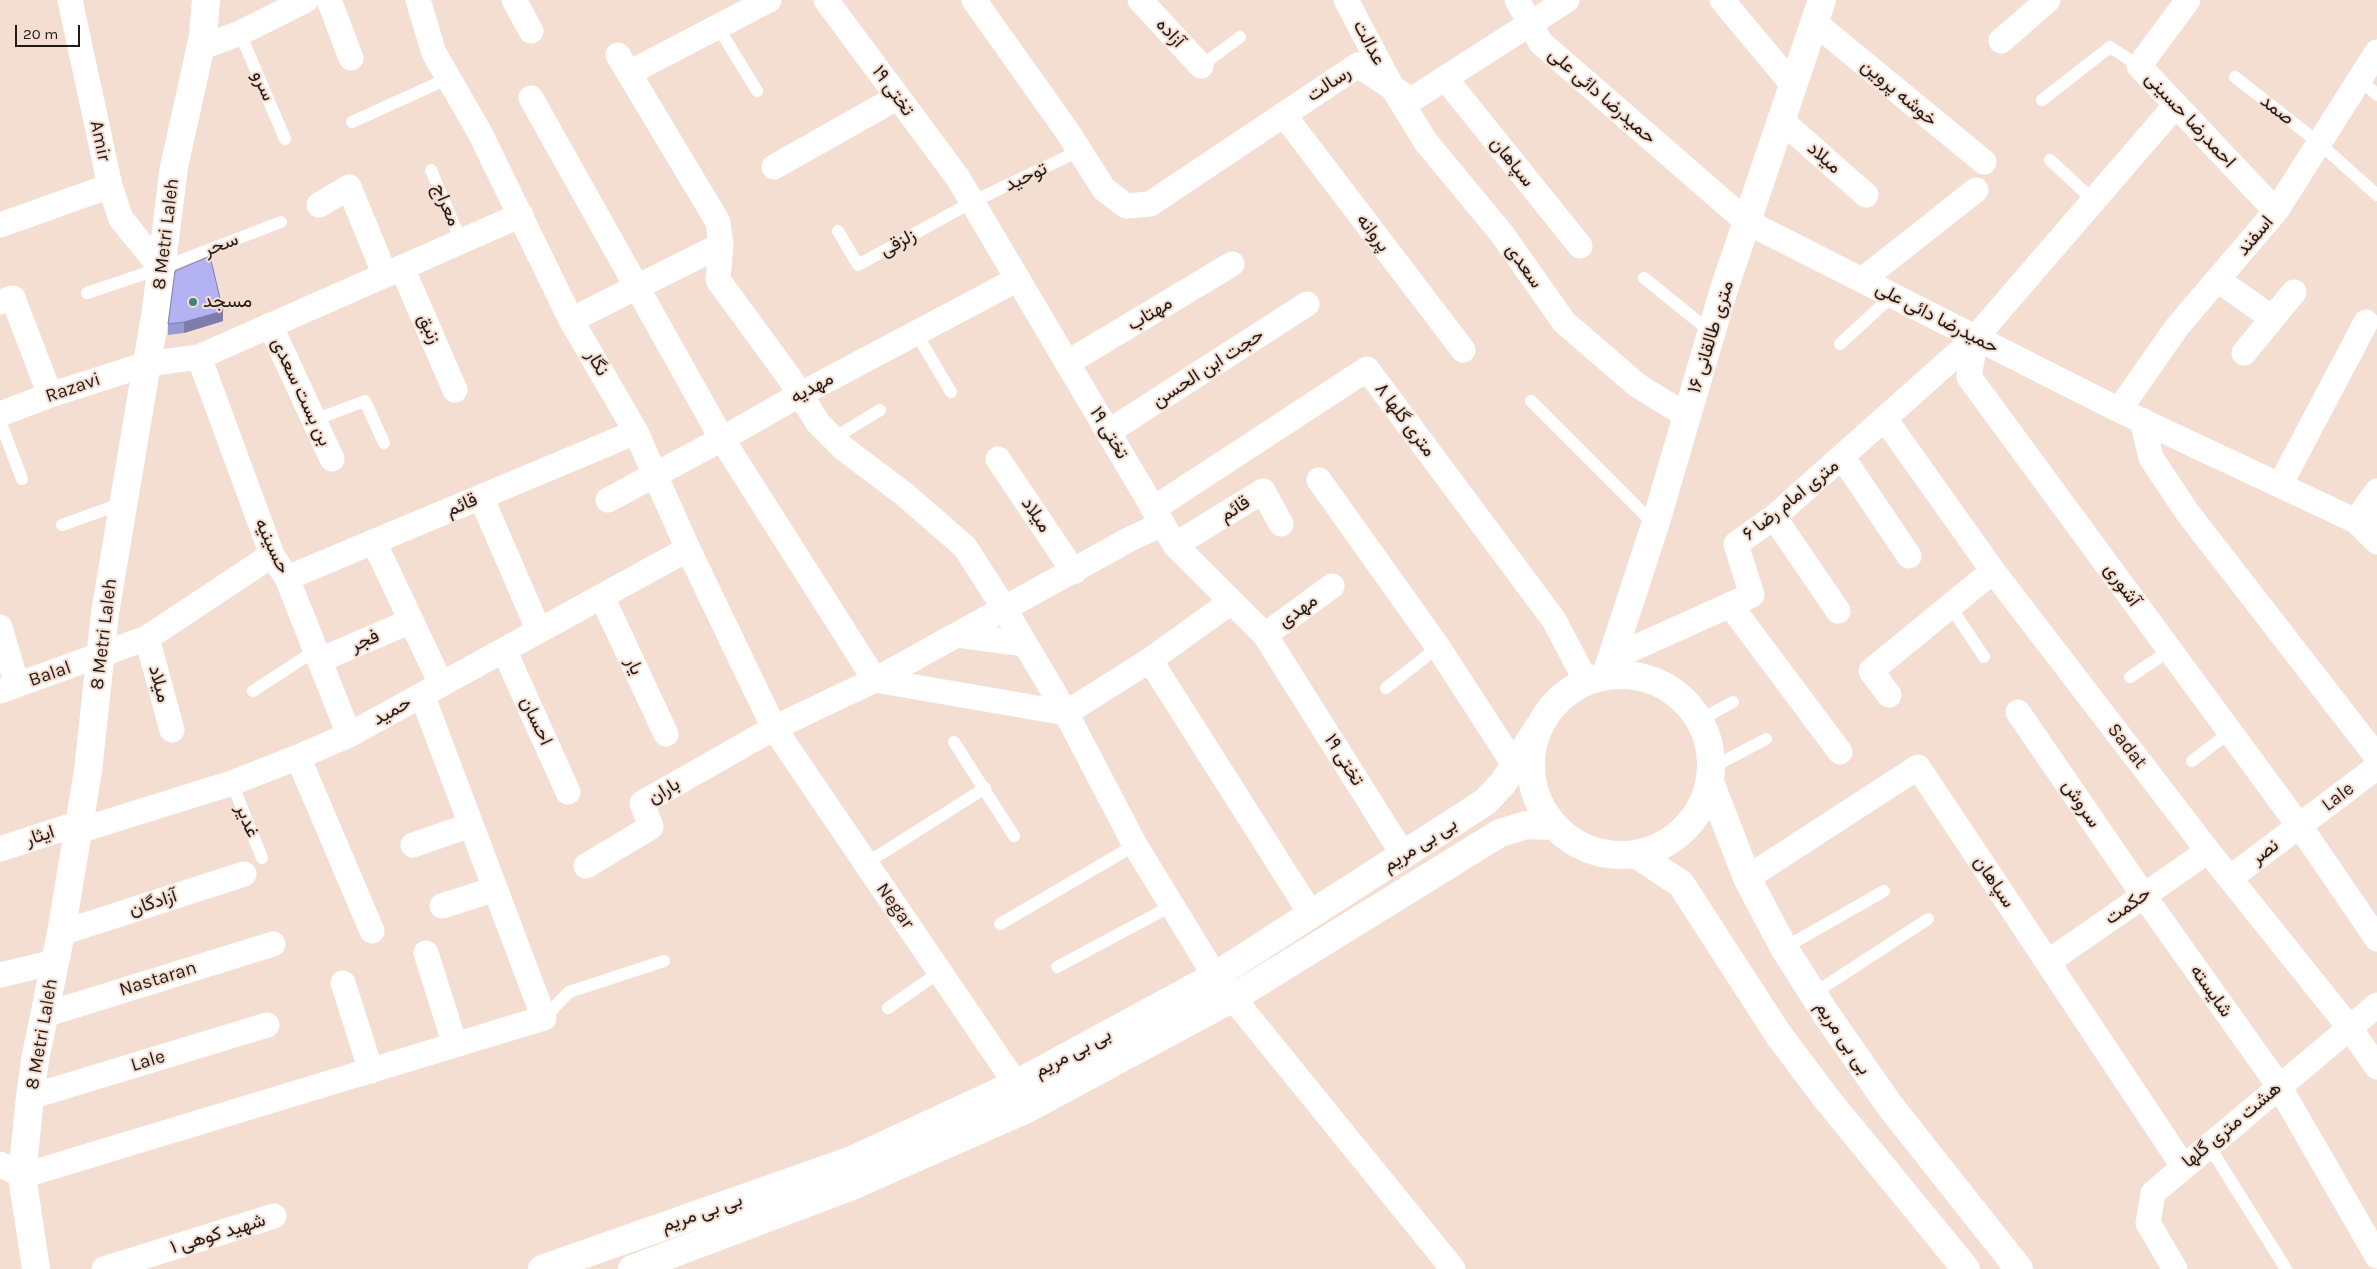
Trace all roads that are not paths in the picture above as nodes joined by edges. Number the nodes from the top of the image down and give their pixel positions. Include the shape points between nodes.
1 (70, 0) edge
2 (206, 0) edge
3 (306, 0) edge
4 (329, 0) edge
5 (418, 0) edge
6 (514, 0) edge
7 (769, 0) edge
8 (828, 0) edge
9 (974, 0) edge
10 (1140, 0) edge
11 (1346, 0) edge
12 (1517, 0) edge
13 (1567, 0) edge
14 (1722, 0) edge
15 (2048, 0) edge
16 (2180, 3) edge
17 (1819, 11) edge
18 (718, 27) junction
19 (531, 31) dead end
20 (240, 33) junction
21 (1535, 33) junction
22 (1240, 36) dead end
23 (2001, 41) dead end
24 (200, 48) junction
25 (2377, 52) edge
26 (351, 58) dead end
27 (1201, 66) joint
28 (2139, 66) junction
29 (2235, 77) dead end
30 (449, 78) junction
31 (1445, 78) junction
32 (1793, 85) junction
33 (1392, 87) junction
34 (2368, 87) edge
35 (757, 91) dead end
36 (531, 98) dead end
37 (898, 98) junction
38 (2042, 100) dead end
39 (2176, 105) junction
40 (1284, 115) junction
41 (1781, 120) junction
42 (352, 122) dead end
43 (285, 139) dead end
44 (2319, 143) junction
45 (1080, 150) junction
46 (2050, 160) dead end
47 (1984, 162) dead end
48 (774, 167) dead end
49 (431, 170) dead end
50 (110, 186) junction
51 (1976, 190) dead end
52 (1866, 195) dead end
53 (2377, 195) edge
54 (2094, 201) junction
55 (972, 202) junction
56 (319, 205) dead end
57 (2276, 212) junction
58 (521, 215) junction
59 (282, 222) dead end
60 (1747, 222) junction
61 (0, 225) edge
62 (838, 232) dead end
63 (462, 241) junction
64 (721, 245) junction
65 (1580, 246) dead end
66 (1232, 264) dead end
67 (161, 268) junction
68 (393, 271) junction
69 (1644, 278) dead end
70 (1018, 279) junction
71 (1862, 280) junction
72 (2218, 280) junction
73 (637, 287) junction
74 (2294, 292) dead end
75 (88, 293) dead end
76 (1892, 296) junction
77 (0, 302) edge
78 (1308, 304) dead end
79 (2272, 318) junction
80 (571, 320) junction
81 (2366, 322) dead end
82 (270, 325) junction
83 (1711, 332) junction
84 (916, 333) junction
85 (1976, 337) junction
86 (1840, 344) dead end
87 (1463, 350) dead end
88 (2244, 354) dead end
89 (199, 357) junction
90 (1067, 363) junction
91 (146, 364) junction
92 (455, 390) dead end
93 (951, 392) dead end
94 (799, 394) junction
95 (50, 395) junction
96 (1531, 401) dead end
97 (880, 410) dead end
98 (2119, 410) junction
99 (0, 414) edge
100 (1687, 416) junction
101 (1884, 419) junction
102 (314, 420) junction
103 (2142, 420) junction
104 (0, 421) edge
105 (636, 432) junction
106 (1108, 432) junction
107 (834, 438) junction
108 (722, 439) junction
109 (384, 443) dead end
110 (1843, 458) junction
111 (332, 459) dead end
112 (998, 459) dead end
113 (656, 475) junction
114 (22, 479) dead end
115 (1319, 480) dead end
116 (2280, 485) junction
117 (2377, 491) edge
118 (480, 497) junction
119 (608, 500) dead end
120 (124, 503) junction
121 (1158, 516) junction
122 (1774, 517) junction
123 (2366, 522) edge
124 (1281, 524) dead end
125 (62, 525) dead end
126 (1655, 525) junction
127 (374, 542) junction
128 (2377, 542) edge
129 (1175, 545) junction
130 (688, 550) junction
131 (272, 556) junction
132 (1909, 556) dead end
133 (1993, 571) junction
134 (1074, 572) junction
135 (287, 578) junction
136 (1332, 586) dead end
137 (602, 597) junction
138 (1231, 602) junction
139 (1730, 605) junction
140 (1950, 606) junction
141 (1004, 608) junction
142 (1838, 611) dead end
143 (411, 621) junction
144 (0, 627) edge
145 (539, 631) junction
146 (957, 634) junction
147 (1265, 635) junction
148 (147, 638) junction
149 (1025, 644) junction
150 (1438, 647) junction
151 (504, 650) junction
152 (2170, 650) junction
153 (318, 655) junction
154 (1984, 656) dead end
155 (99, 657) junction
156 (1150, 660) junction
157 (1601, 671) junction
158 (2130, 677) dead end
159 (875, 680) junction
160 (8, 688) edge
161 (1386, 688) dead end
162 (431, 690) junction
163 (253, 691) dead end
164 (1889, 696) dead end
165 (1733, 702) dead end
166 (2018, 712) dead end
167 (1066, 713) junction
168 (1700, 720) junction
169 (774, 728) junction
170 (1538, 728) junction
171 (172, 730) dead end
172 (2230, 732) junction
173 (666, 734) dead end
174 (349, 735) junction
175 (1766, 739) dead end
176 (954, 742) dead end
177 (1840, 752) dead end
178 (2377, 756) edge
179 (298, 758) junction
180 (2192, 761) dead end
181 (1515, 766) junction
182 (2377, 767) edge
183 (1711, 775) junction
184 (232, 783) junction
185 (985, 788) junction
186 (568, 792) dead end
187 (471, 825) junction
188 (1554, 826) junction
189 (2299, 826) junction
190 (79, 827) junction
191 (1014, 836) dead end
192 (413, 845) dead end
193 (1134, 845) junction
194 (0, 850) edge
195 (2208, 851) junction
196 (1636, 854) junction
197 (1404, 856) junction
198 (865, 864) junction
199 (253, 866) joint
200 (586, 866) dead end
201 (1747, 878) junction
202 (2230, 878) junction
203 (495, 889) junction
204 (1884, 891) dead end
205 (2144, 896) junction
206 (1173, 905) junction
207 (442, 906) dead end
208 (1311, 914) junction
209 (1928, 919) dead end
210 (1000, 924) dead end
211 (372, 931) dead end
212 (62, 933) junction
213 (2377, 939) edge
214 (273, 944) dead end
215 (1784, 948) junction
216 (426, 953) dead end
217 (664, 961) dead end
218 (55, 962) junction
219 (2048, 962) junction
220 (1057, 967) dead end
221 (941, 972) junction
222 (0, 975) edge
223 (1215, 976) junction
224 (344, 983) dead end
225 (1813, 994) junction
226 (1233, 998) junction
227 (2377, 1005) edge
228 (888, 1008) dead end
229 (44, 1015) junction
230 (544, 1018) junction
231 (267, 1025) dead end
232 (2349, 1027) junction
233 (455, 1045) junction
234 (2377, 1067) edge
235 (371, 1071) junction
236 (1016, 1084) junction
237 (2279, 1086) junction
238 (30, 1097) junction
239 (2208, 1146) junction
240 (2183, 1166) junction
241 (11, 1170) edge
242 (274, 1216) dead end
243 (2377, 1256) edge
244 (36, 1269) edge
245 (104, 1269) edge
246 (542, 1269) edge
247 (632, 1269) edge
248 (1453, 1269) edge
249 (1966, 1269) edge
250 (2019, 1269) edge
251 (2175, 1269) edge
252 (2286, 1269) edge

1 - 50 street, Amir
2 - 24 street, 8 Metri Laleh
3 - 20 street
4 - 26 street
5 - 30 street, نگار via 434,53
6 - 19 street
7 - 18 street
8 - 37 street, تختی ۱۹
9 - 45 street
10 - 27 street, آزاده
11 - 33 street, عدالت
12 - 21 street
13 - 21 street, رسالت
14 - 32 street
15 - 23 street
16 - 28 street, احمدرضا حسینی
17 - 32 street, ۱۶ متری طالقانی
17 - 47 street, خوشه پروین
18 - 35 lane
18 - 64 street via 624,64 718,222
20 - 24 street
20 - 43 lane, سرو
21 - 31 street, رسالت
21 - 60 street, حمیدرضا دائی علی
22 - 27 lane
24 - 67 street, 8 Metri Laleh via 174,167
25 - 34 street, اسفند
28 - 38 lane via 2110,47
28 - 39 street, احمدرضا حسینی
29 - 44 lane, صمد
30 - 42 lane
30 - 58 street, نگار
31 - 33 street, رسالت via 1411,100
31 - 65 street, سپاهان
32 - 41 street, ۱۶ متری طالقانی
33 - 40 street, رسالت via 1358,65
33 - 100 street, سعدی via 1426,142 1502,234 1564,322 1637,385
34 - 44 street, اسفند
36 - 73 street
37 - 48 street
37 - 55 street, تختی ۱۹ via 958,178
39 - 54 street, ۶ متری امام رضا
39 - 57 street, احمدرضا حسینی
40 - 45 street, رسالت via 1150,204 1126,206 1104,189
40 - 87 street, پروانه
41 - 52 street, میلاد
41 - 60 street, ۱۶ متری طالقانی
44 - 53 lane, صمد
44 - 57 street, اسفند
45 - 55 lane, توحید
46 - 54 lane
49 - 63 lane, معراج
50 - 61 street
50 - 67 street, Amir via 122,219
51 - 71 street
54 - 85 street, ۶ متری امام رضا
55 - 62 lane, زلزقی via 858,265
55 - 70 street, تختی ۱۹
56 - 68 street, زنبق via 348,187
57 - 72 street, اسفند
58 - 63 street, Razavi
58 - 80 street, نگار
59 - 67 lane, سحر
60 - 71 street, حمیدرضا دائی علی
60 - 83 street, ۱۶ متری طالقانی
63 - 68 street, Razavi
64 - 73 street
64 - 94 street via 718,280
66 - 90 street, مهتاب
67 - 75 lane, سحر
67 - 91 street, 8 Metri Laleh
68 - 82 street, Razavi
68 - 92 street, زنبق
69 - 83 lane
70 - 84 street, مهدیه
70 - 90 street, تختی ۱۹
71 - 76 street, حمیدرضا دائی علی
72 - 79 street
72 - 98 street, اسفند via 2177,327
73 - 80 street
73 - 108 street
74 - 79 street
76 - 85 street, حمیدرضا دائی علی
76 - 86 lane
77 - 95 street via 13,298
78 - 106 street, حجت ابن الحسن
79 - 88 street
80 - 105 street, نگار
81 - 116 street
82 - 89 street, Razavi
82 - 102 street, بن بست سعدی
83 - 100 street, ۱۶ متری طالقانی
84 - 93 lane
84 - 94 street, مهدیه
85 - 98 street, حمیدرضا دائی علی
85 - 101 street, ۶ متری امام رضا
85 - 152 street, آشوری via 1969,377
89 - 91 street, Razavi
89 - 131 street, حسینیه
90 - 106 street, تختی ۱۹
91 - 95 street, Razavi
91 - 120 street, 8 Metri Laleh
94 - 107 street via 818,423
94 - 108 street, مهدیه
95 - 99 street, Razavi
96 - 126 lane
97 - 107 lane
98 - 103 street, حمیدرضا دائی علی
100 - 126 street, ۱۶ متری طالقانی
101 - 110 street, ۶ متری امام رضا
101 - 133 street, Sadat
102 - 109 lane via 365,401
102 - 111 street, بن بست سعدی
103 - 116 street, حمیدرضا دائی علی
103 - 178 street via 2151,458 2187,512
104 - 114 lane
105 - 113 street, نگار
105 - 118 street, قائم
106 - 121 street, تختی ۱۹
107 - 141 street via 965,547
108 - 113 street, مهدیه
108 - 159 street
110 - 122 street, ۶ متری امام رضا
110 - 132 street
112 - 134 street, میلاد
113 - 119 street, مهدیه
113 - 130 street, نگار
115 - 150 street
116 - 123 street, حمیدرضا دائی علی
117 - 123 street
118 - 127 street, قائم
118 - 145 street
120 - 125 lane
120 - 155 street, 8 Metri Laleh
121 - 129 street, تختی ۱۹
121 - 134 street via 1130,539
121 - 157 street, ۸ متری گلها via 1367,369 1554,620
122 - 139 street, ۶ متری امام رضا via 1736,544 1752,595
122 - 142 street
123 - 128 street, حمیدرضا دائی علی
124 - 129 street, قائم via 1263,491
126 - 157 street, ۱۶ متری طالقانی
127 - 135 street, قائم
127 - 143 street
129 - 138 street, تختی ۱۹
130 - 137 street, حمید
130 - 169 street, نگار
131 - 135 street, حسینیه
131 - 148 street, Balal
133 - 140 street
133 - 195 street, Sadat
134 - 141 street
135 - 153 street, حسینیه
136 - 147 street, مهدی
137 - 145 street, حمید
137 - 173 street, یار
138 - 147 street, تختی ۱۹
138 - 156 street
139 - 157 street, ۶ متری امام رضا
139 - 177 street
140 - 154 lane
140 - 164 street via 1871,671
141 - 146 street
141 - 149 street
143 - 153 street, فجر
143 - 162 street
144 - 160 street
145 - 151 street, حمید
146 - 149 street
146 - 159 street
147 - 197 street, تختی ۱۹
148 - 155 street, Balal
148 - 171 street, میلاد
149 - 167 street
150 - 161 lane
150 - 181 street
151 - 162 street, حمید
151 - 186 street, احسان
152 - 158 lane
152 - 172 street, آشوری
153 - 163 lane
153 - 174 street, حسینیه
155 - 160 street, Balal
155 - 190 street, 8 Metri Laleh
156 - 167 street
156 - 208 street
157 - 168 street via 1634,675 1660,683 1683,699
157 - 170 street, بی بی مریم via 1557,700
159 - 167 street
159 - 169 street
162 - 174 street, حمید
162 - 187 street
165 - 168 lane
166 - 205 street, سروش
167 - 193 street
168 - 183 street via 1709,743
169 - 198 street, Negar
169 - 200 street, باران via 642,802 651,827
170 - 181 street, بی بی مریم
170 - 188 street via 1531,754 1532,780 1540,804
172 - 180 lane
172 - 189 street, آشوری
174 - 179 street, حمید
175 - 183 lane
176 - 185 lane
179 - 184 street, حمید
179 - 211 street
181 - 197 street, بی بی مریم via 1485,802
182 - 189 street, Lale
183 - 196 street via 1705,799 1678,836 1662,846
183 - 201 street, بی بی مریم
184 - 190 street, حمید
184 - 199 lane, غدیر
185 - 191 lane
185 - 198 lane
187 - 192 street
187 - 203 street
188 - 196 street via 1577,844 1605,854
188 - 226 street, بی بی مریم via 1526,825 1500,832
189 - 202 street, نصر
189 - 213 street, آشوری
190 - 194 street, ایثار
190 - 212 street, 8 Metri Laleh
193 - 206 street
193 - 210 lane
195 - 202 street, Sadat
195 - 205 street, حکمت
196 - 249 street via 1680,884 1778,1034
197 - 208 street, بی بی مریم
198 - 221 street, Negar
199 - 212 street, آزادگان
201 - 215 street, بی بی مریم
201 - 219 street, سپاهان via 1918,767
202 - 232 street, Sadat
203 - 207 street
203 - 230 street
204 - 215 lane
205 - 219 street, حکمت
205 - 237 street, شایسته
206 - 220 lane
206 - 223 street
208 - 223 street, بی بی مریم
209 - 225 lane
212 - 218 street, 8 Metri Laleh
214 - 229 street, Nastaran
215 - 225 street, بی بی مریم
216 - 233 street
217 - 230 lane via 569,992
218 - 222 street
218 - 229 street, 8 Metri Laleh
219 - 240 street, سپاهان
221 - 228 lane
221 - 236 street, Negar
223 - 226 street
223 - 236 street, بی بی مریم
224 - 235 street
225 - 250 street, بی بی مریم via 1890,1106
226 - 247 street, بی بی مریم via 1018,1113 850,1187
226 - 248 street
227 - 232 street, هشت متری گلها
229 - 238 street, 8 Metri Laleh
230 - 233 street
231 - 238 street, Lale
232 - 234 street, Sadat
232 - 237 street, هشت متری گلها
233 - 235 street
235 - 241 street
236 - 246 street, بی بی مریم via 852,1160
237 - 239 street, هشت متری گلها
237 - 243 street, شایسته
238 - 241 street, 8 Metri Laleh
239 - 240 street, هشت متری گلها
239 - 252 lane
240 - 251 street, هشت متری گلها via 2153,1193 2148,1222
241 - 244 street, 8 Metri Laleh
242 - 245 street, شهید کوهی ۱

